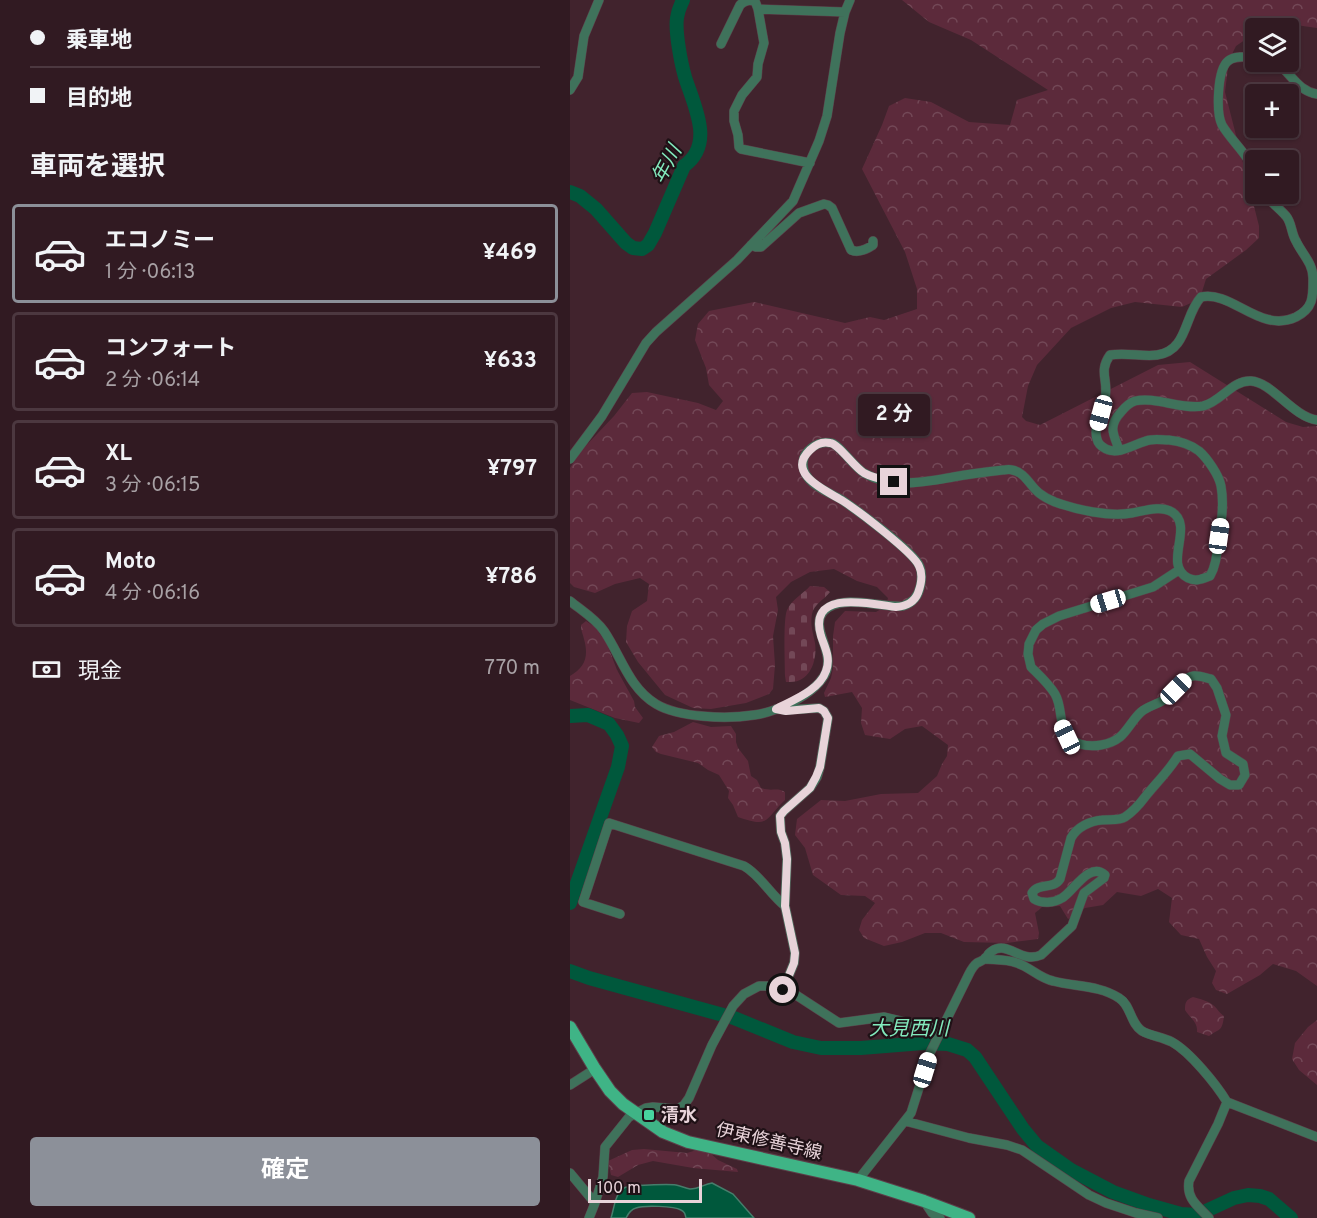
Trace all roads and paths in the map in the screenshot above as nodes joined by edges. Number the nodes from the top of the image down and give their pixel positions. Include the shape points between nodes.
1 (599, 0) edge
2 (850, 0) edge
3 (755, 3) edge
4 (845, 12) junction
5 (721, 44) dead end
6 (1245, 58) edge
7 (1287, 72) edge
8 (570, 90) edge
9 (1317, 94) edge
10 (1245, 157) edge
11 (810, 163) junction
12 (1273, 204) edge
13 (873, 241) dead end
14 (751, 245) junction
15 (1317, 420) edge
16 (570, 440) edge
17 (579, 446) junction
18 (1119, 450) junction
19 (570, 459) edge
20 (1179, 570) junction
21 (570, 601) edge
22 (776, 709) junction
23 (785, 906) junction
24 (620, 914) dead end
25 (985, 959) junction
26 (783, 990) junction
27 (570, 1027) edge
28 (942, 1030) junction
29 (595, 1069) junction
30 (570, 1085) edge
31 (1227, 1102) junction
32 (636, 1113) junction
33 (905, 1121) junction
34 (1317, 1137) edge
35 (570, 1173) edge
36 (858, 1180) junction
37 (924, 1201) junction
38 (595, 1203) junction
39 (589, 1218) edge
40 (940, 1218) edge
41 (969, 1218) edge
42 (1158, 1218) edge
43 (1209, 1218) edge

1 - 8 street via 585,36 578,77
2 - 4 street
3 - 4 street
3 - 5 street via 747,1 740,5
3 - 11 street via 764,43 757,77 734,111 739,147
4 - 11 street via 827,116
6 - 10 street via 1233,58 1224,66 1220,75 1219,114
7 - 9 street via 1299,86
11 - 14 street via 793,201
12 - 18 street via 1287,217 1294,239 1312,269 1310,307 1292,318 1274,320 1214,296 1201,297 1180,339 1167,353 1110,355 1103,368 1105,399 1096,438 1105,449
13 - 14 street via 869,248 851,250 832,208 824,204 799,213 761,247
14 - 17 street via 646,343 608,408
15 - 18 street via 1307,418 1252,381 1235,385 1210,404 1201,406 1133,401 1114,421
16 - 17 street
17 - 19 street
18 - 20 street via 1150,440 1180,442 1199,451 1221,483 1221,521 1214,569 1210,576 1196,580
20 - 22 street via 1180,522 1170,511 1155,509 1118,515 1085,510 1038,493 1024,476 1012,470 919,483 894,482 864,473 835,444 820,443 807,453 805,474 913,557 920,568 920,587 914,599 903,606 843,602 825,610 819,619 828,663 823,677 802,696
20 - 25 street via 1153,587 1051,619 1031,639 1029,662 1057,697 1067,737 1096,746 1120,736 1141,712 1166,699 1186,679 1211,679 1226,715 1222,736 1226,753 1243,764 1245,775 1239,785 1230,785 1190,754 1178,756 1137,809 1123,819 1092,822 1074,832 1058,883 1034,889 1032,896 1037,902 1055,901 1065,897 1084,877 1099,871 1105,875 1084,893 1067,933 1035,957 1002,948 990,952
21 - 22 street via 602,628 634,685 657,705 686,715 710,717 754,715
22 - 23 street via 819,708 828,718 816,777 810,788 780,816 787,859
23 - 24 street via 744,866 609,823 583,902
23 - 26 street via 795,953
25 - 28 street via 975,964
25 - 31 street via 1017,963 1050,981 1098,989 1118,997 1125,1002 1140,1030 1182,1048
26 - 28 street via 839,1023 884,1017
26 - 32 street via 759,986 733,1006 684,1105 678,1109 646,1108
27 - 29 main road, 伊東修善寺線
28 - 33 street
29 - 30 street
29 - 32 main road, 伊東修善寺線 via 610,1091
31 - 34 street
31 - 43 street via 1187,1189
32 - 36 main road, 伊東修善寺線 via 663,1132 688,1142
32 - 38 street via 605,1147 603,1177
33 - 36 street
33 - 42 street via 1022,1150 1098,1199
35 - 38 street
36 - 37 main road, 伊東修善寺線
37 - 40 street
37 - 41 main road, 伊東修善寺線
38 - 39 street

